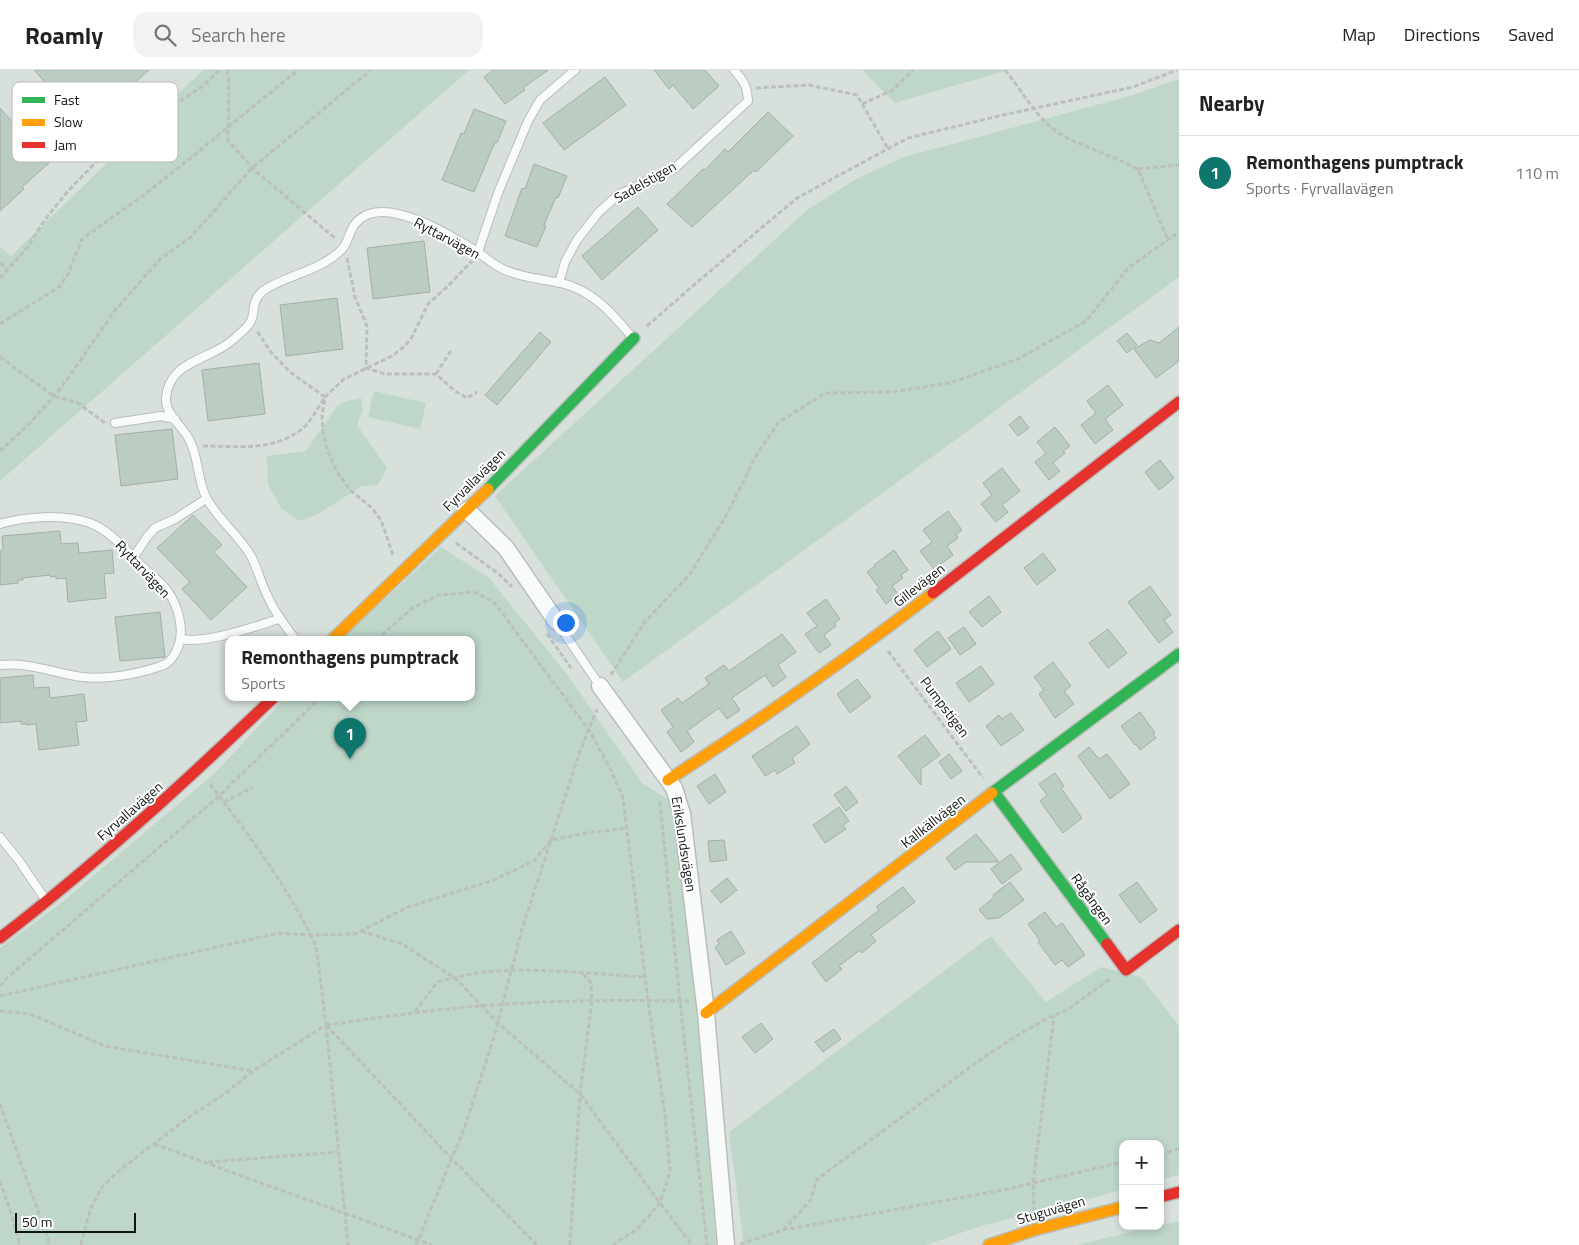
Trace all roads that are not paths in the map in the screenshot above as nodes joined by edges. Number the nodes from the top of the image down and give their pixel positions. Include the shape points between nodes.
1 (576, 70) edge
2 (734, 70) edge
3 (478, 252) junction
4 (559, 282) junction
5 (634, 338) joint
6 (1179, 402) edge
7 (175, 419) junction
8 (115, 423) road end
9 (206, 499) junction
10 (467, 510) junction
11 (0, 524) edge
12 (133, 558) junction
13 (280, 619) junction
14 (551, 628) joint
15 (293, 636) edge
16 (336, 636) edge
17 (181, 639) junction
18 (1179, 654) edge
19 (0, 665) edge
20 (600, 693) joint
21 (270, 701) edge
22 (668, 780) junction
23 (994, 792) junction
24 (0, 837) edge
25 (47, 903) junction
26 (1179, 930) edge
27 (0, 938) edge
28 (706, 1007) junction
29 (1179, 1192) edge
30 (1164, 1196) edge
31 (1119, 1208) edge
32 (726, 1245) edge
33 (989, 1245) edge

1 - 3 lane via 540,100 528,121
2 - 4 lane, Sadelstigen via 748,88 748,101 675,168 618,195 598,213 577,240
3 - 4 lane, Ryttarvägen via 494,265 512,273
3 - 7 lane, Ryttarvägen via 423,222 400,214 377,212 362,217 351,228 344,246 332,258 260,293 253,306 252,322 232,341 182,368 174,376 166,407
4 - 5 lane, Ryttarvägen via 590,294
5 - 10 street, Fyrvallavägen
6 - 22 street, Gillevägen via 877,636
7 - 8 lane via 161,416
7 - 9 lane via 190,440
9 - 12 lane via 155,528
9 - 13 lane via 250,556
10 - 14 street, Erikslundsvägen via 506,548
10 - 16 street, Fyrvallavägen
11 - 12 lane, Ryttarvägen via 41,518 88,523 105,530
12 - 17 lane, Ryttarvägen via 173,601
13 - 15 lane
13 - 17 lane via 234,633 190,641
14 - 20 lane, Erikslundsvägen
17 - 19 lane via 178,650 163,666 101,678 20,664
18 - 23 street, Kallkällvägen
20 - 22 street, Erikslundsvägen
21 - 25 street, Fyrvallavägen via 162,804
22 - 28 street, Erikslundsvägen via 674,788 682,814
23 - 26 street, Rågången via 1126,970
23 - 28 street, Kallkällvägen
24 - 25 lane
25 - 27 street, Fyrvallavägen
28 - 32 street, Erikslundsvägen
29 - 30 street
31 - 33 street, Stuguvägen

